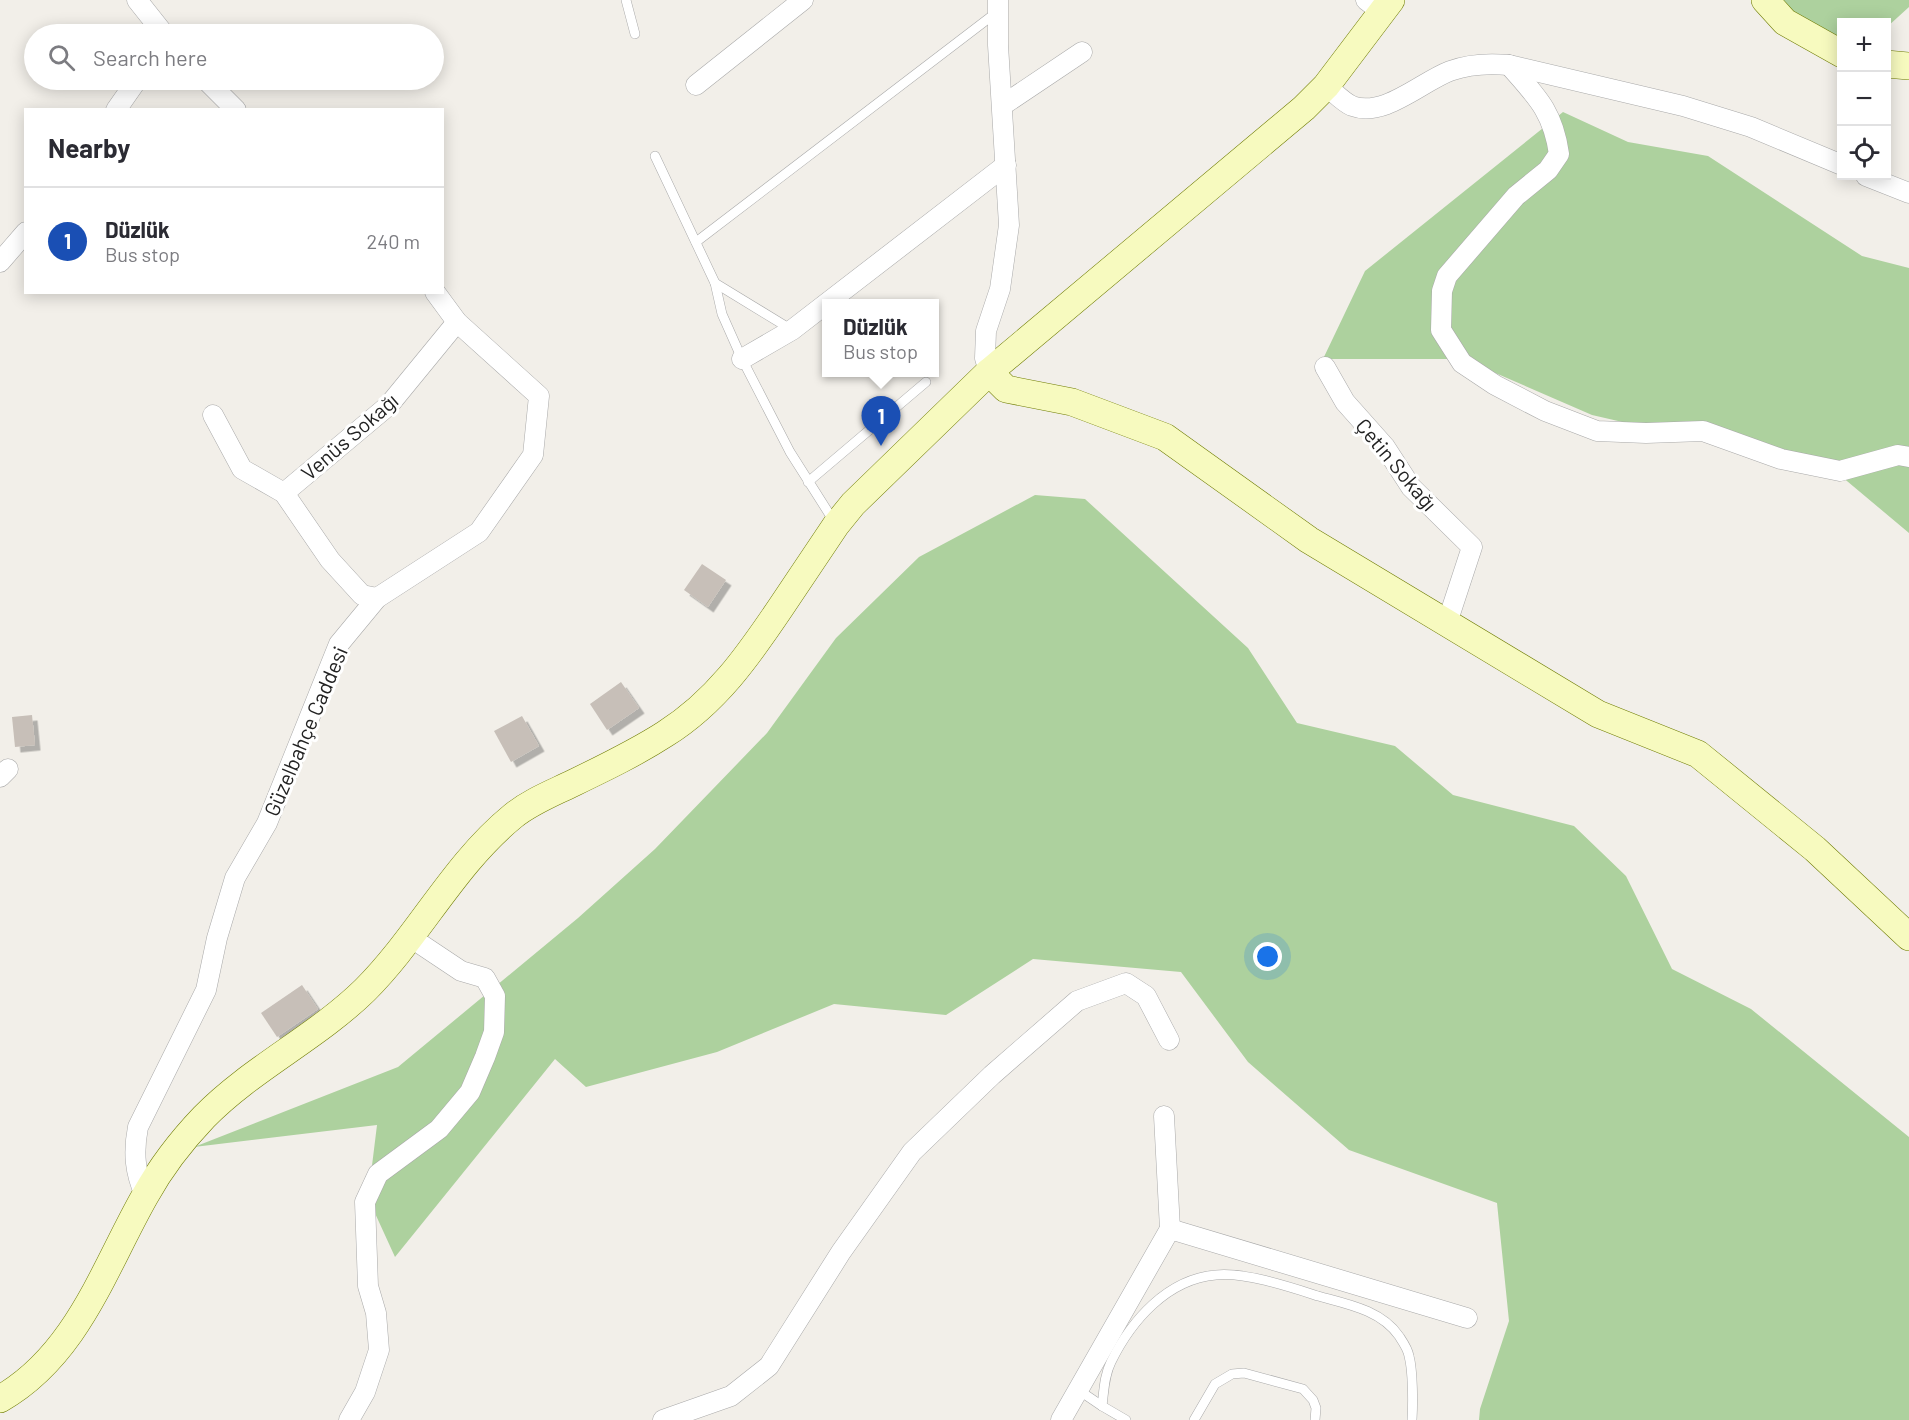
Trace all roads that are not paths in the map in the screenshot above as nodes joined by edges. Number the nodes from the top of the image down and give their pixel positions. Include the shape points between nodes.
1 (137, 0) edge
2 (626, 0) edge
3 (803, 0) edge
4 (1765, 0) edge
5 (1380, 4) edge
6 (999, 5) edge
7 (156, 24) edge
8 (634, 34) dead end
9 (1837, 51) edge
10 (1082, 52) dead end
11 (1891, 64) edge
12 (1509, 65) junction
13 (1909, 66) edge
14 (696, 85) dead end
15 (1326, 86) junction
16 (130, 90) edge
17 (214, 90) edge
18 (1003, 105) junction
19 (228, 106) edge
20 (117, 108) edge
21 (655, 156) dead end
22 (1837, 163) edge
23 (1005, 165) junction
24 (1876, 180) edge
25 (1909, 193) edge
26 (24, 234) edge
27 (696, 242) junction
28 (0, 262) edge
29 (715, 284) junction
30 (436, 294) edge
31 (832, 299) edge
32 (822, 307) edge
33 (457, 322) junction
34 (792, 330) junction
35 (742, 358) junction
36 (1325, 367) dead end
37 (989, 372) junction
38 (926, 382) dead end
39 (213, 415) dead end
40 (1909, 457) edge
41 (808, 482) junction
42 (284, 493) junction
43 (836, 525) junction
44 (377, 598) junction
45 (1447, 622) junction
46 (410, 937) junction
47 (1909, 937) edge
48 (1169, 1040) dead end
49 (1164, 1116) dead end
50 (145, 1195) junction
51 (1170, 1229) junction
52 (1467, 1318) dead end
53 (1077, 1389) junction
54 (0, 1399) edge
55 (1102, 1406) junction
56 (349, 1420) edge
57 (663, 1420) edge
58 (1061, 1420) edge
59 (1126, 1420) edge
60 (1194, 1420) edge
61 (1315, 1420) edge
62 (1412, 1420) edge

1 - 7 street
2 - 8 lane
3 - 14 street
4 - 9 street via 1785,22
5 - 15 street
6 - 18 street
6 - 27 lane
10 - 18 street
11 - 13 street
12 - 15 street via 1481,64 1447,72 1380,106 1364,108 1351,105
12 - 22 street via 1683,106 1751,127
12 - 40 street via 1551,119 1559,154 1548,170 1516,196 1447,276 1442,291 1441,330 1462,363 1545,411 1597,431 1703,431 1781,459 1840,471 1898,455
15 - 37 street via 1279,131
16 - 20 street
17 - 19 street
18 - 23 street
21 - 27 lane
23 - 31 street
23 - 37 street via 1009,225 1000,289 986,331
24 - 25 street
26 - 28 street
27 - 29 lane
29 - 34 lane
29 - 35 lane via 722,314
30 - 33 street
32 - 34 street
33 - 42 street, Venüs Sokağı via 389,405
33 - 44 street, Güzelbahçe Caddesi via 539,396 533,455 479,532
34 - 35 street
35 - 41 lane
36 - 45 street, Çetin Sokağı via 1345,402 1385,447 1411,487 1472,547
37 - 43 street via 875,481
37 - 45 street via 1006,389 1072,402 1165,437 1310,540
38 - 41 lane
39 - 42 street, Venüs Sokağı via 242,469
41 - 43 lane
42 - 44 street, Venüs Sokağı via 330,560 362,596
43 - 46 street via 742,665 718,692 667,734 517,813 476,852
44 - 50 street, Güzelbahçe Caddesi via 339,644 267,823 235,878 206,990 138,1128 135,1164
45 - 47 street via 1598,714 1698,754 1815,849
46 - 50 street via 338,1015 241,1084 207,1114 183,1139
46 - 56 street via 461,971 485,978 495,996 494,1032 470,1092 439,1129 378,1174 365,1202 368,1286 376,1313 379,1350 365,1392
48 - 57 street via 1146,996 1126,983 1077,1001 992,1074 912,1152 841,1252 769,1366 731,1396
49 - 51 street
50 - 54 street via 74,1330 31,1377
51 - 52 street
51 - 53 street
53 - 55 lane
53 - 58 street
55 - 59 lane
55 - 62 lane via 1111,1362 1144,1313 1171,1290 1200,1277 1217,1275 1287,1286 1370,1312 1386,1322 1409,1355
60 - 61 lane via 1215,1384 1244,1373 1303,1389 1313,1400

